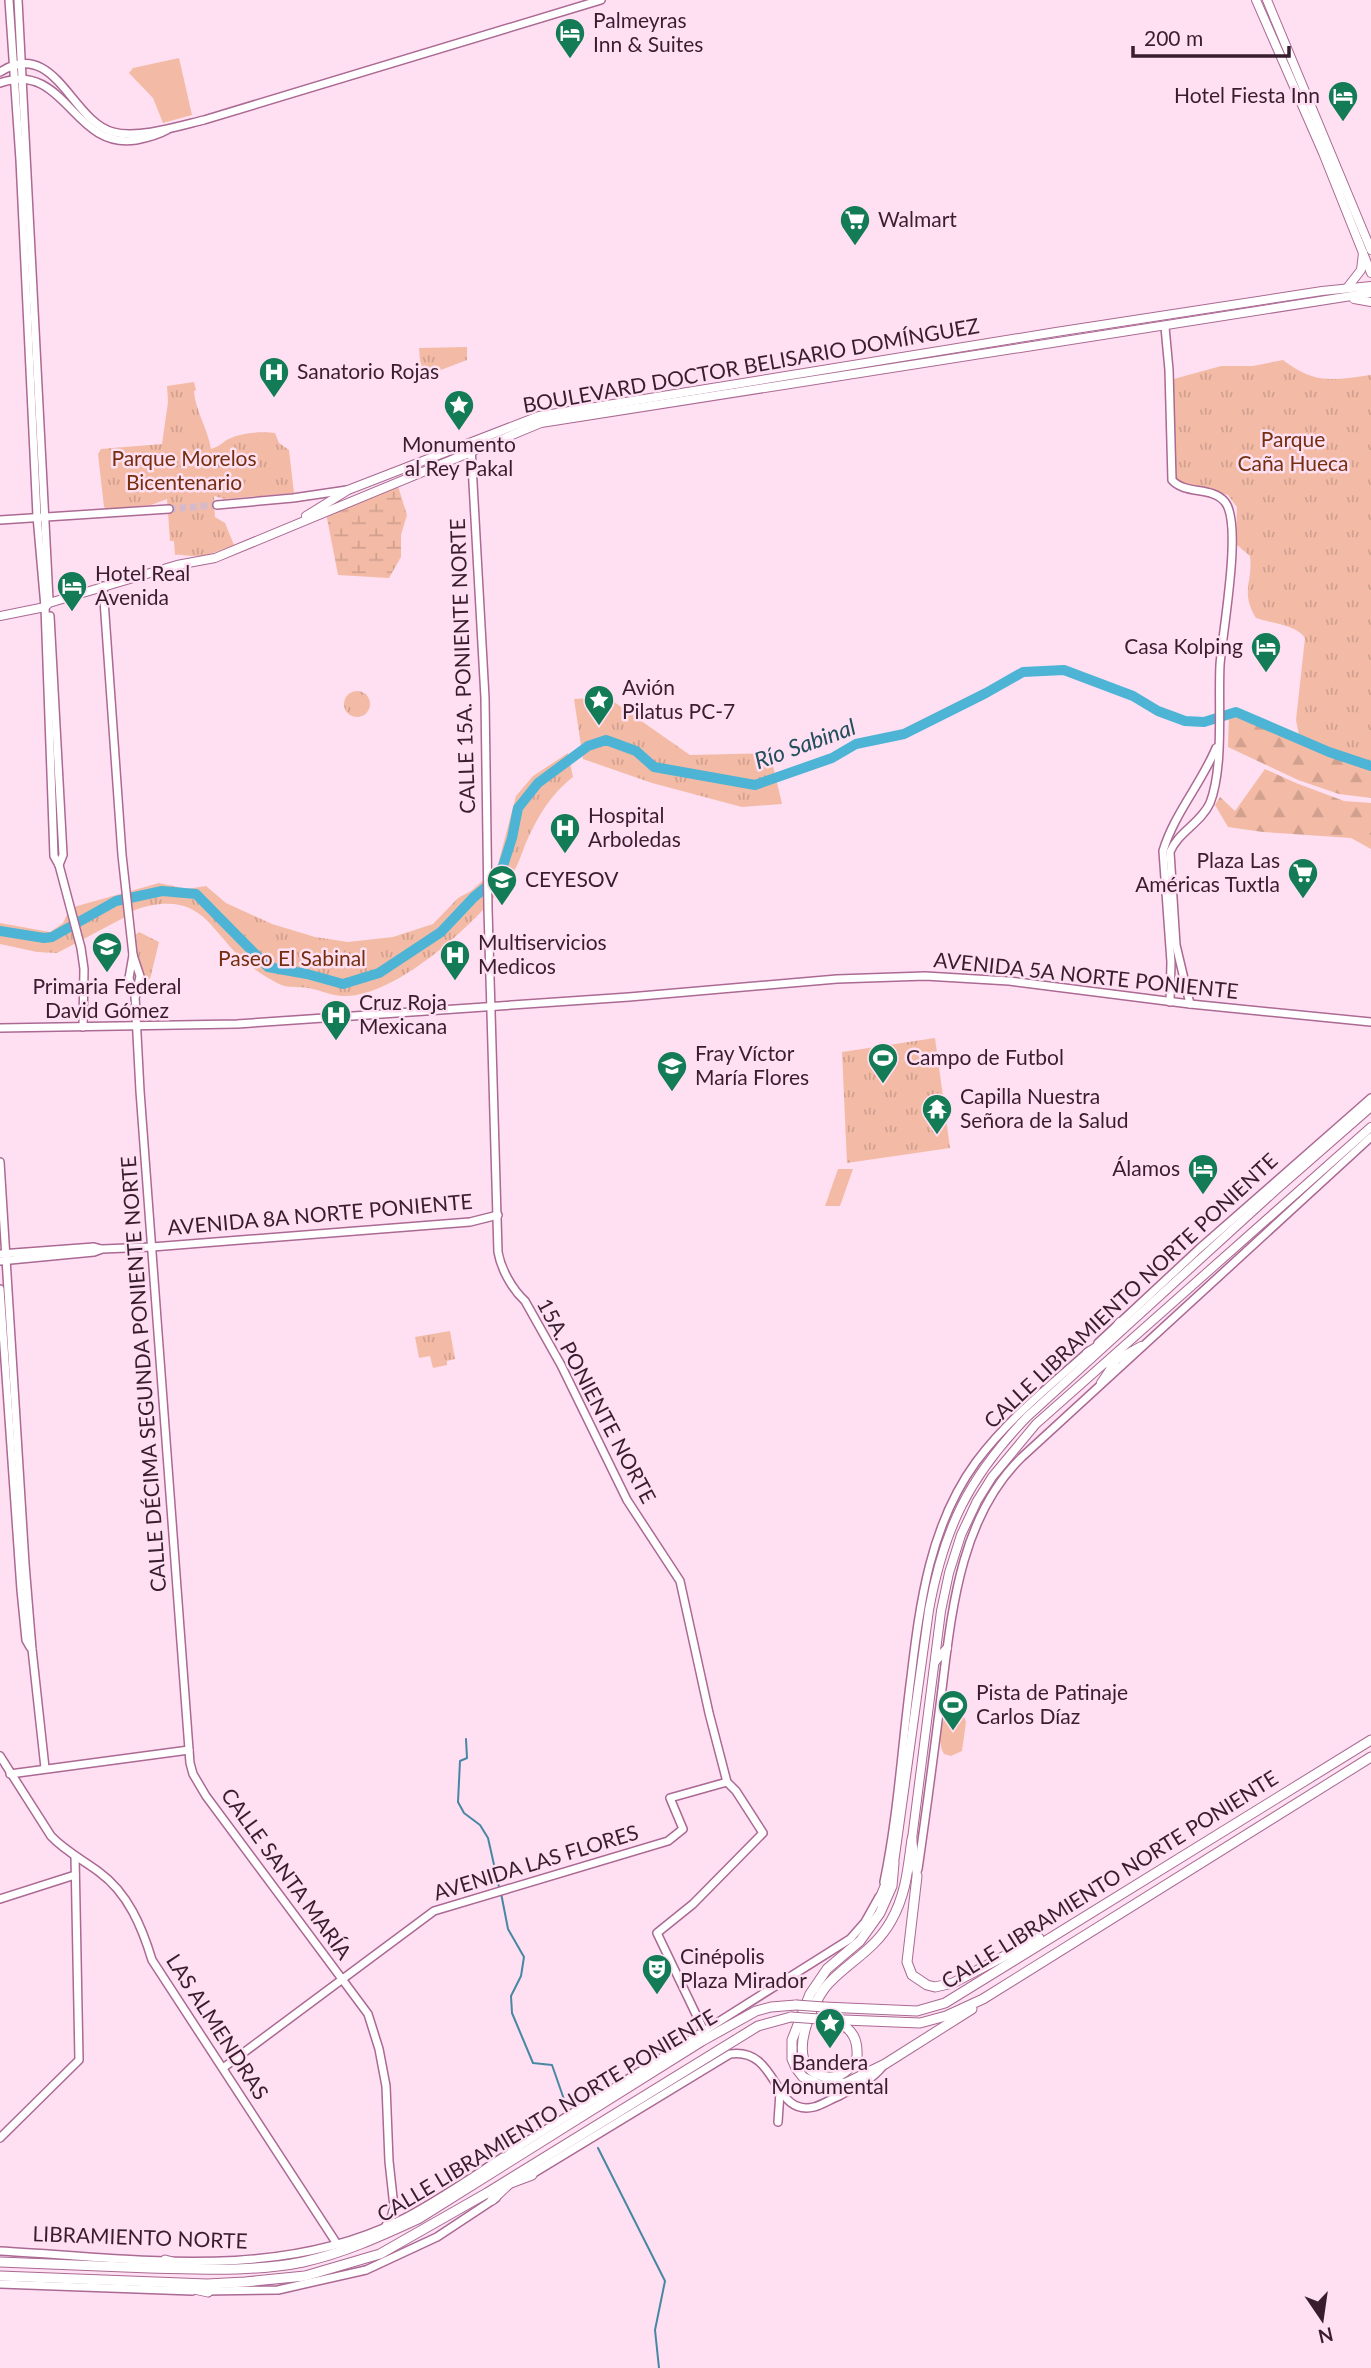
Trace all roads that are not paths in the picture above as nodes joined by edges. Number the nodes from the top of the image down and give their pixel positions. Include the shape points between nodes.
1 (9, 0) edge
2 (18, 0) edge
3 (601, 0) edge
4 (1256, 0) edge
5 (1267, 0) edge
6 (12, 64) junction
7 (22, 64) junction
8 (0, 72) edge
9 (13, 78) junction
10 (22, 78) junction
11 (0, 83) edge
12 (1315, 126) junction
13 (167, 129) junction
14 (1323, 153) junction
15 (1332, 156) junction
16 (1368, 248) edge
17 (1371, 273) edge
18 (1371, 286) edge
19 (1347, 289) junction
20 (1371, 293) edge
21 (1340, 298) junction
22 (1371, 302) edge
23 (1165, 327) junction
24 (472, 440) junction
25 (470, 453) junction
26 (348, 490) junction
27 (217, 505) tunnel mouth
28 (169, 509) tunnel mouth
29 (41, 515) junction
30 (0, 520) edge
31 (295, 524) junction
32 (103, 586) junction
33 (47, 605) junction
34 (0, 616) edge
35 (49, 637) junction
36 (1218, 743) junction
37 (59, 865) junction
38 (488, 878) joint
39 (1170, 1002) junction
40 (1190, 1004) junction
41 (492, 1007) junction
42 (1371, 1022) edge
43 (136, 1026) junction
44 (83, 1027) junction
45 (0, 1028) edge
46 (1371, 1098) edge
47 (1371, 1107) edge
48 (1355, 1120) junction
49 (1371, 1127) edge
50 (1371, 1135) edge
51 (1348, 1146) junction
52 (0, 1162) edge
53 (498, 1215) junction
54 (152, 1247) junction
55 (3, 1257) edge
56 (0, 1289) edge
57 (1123, 1325) junction
58 (1127, 1343) junction
59 (1142, 1346) junction
60 (1090, 1355) junction
61 (1116, 1360) junction
62 (1097, 1370) junction
63 (1101, 1383) junction
64 (947, 1648) junction
65 (32, 1649) junction
66 (934, 1662) junction
67 (1371, 1740) edge
68 (189, 1749) junction
69 (0, 1756) edge
70 (1371, 1757) edge
71 (908, 1761) junction
72 (922, 1763) junction
73 (45, 1768) junction
74 (10, 1774) junction
75 (727, 1782) junction
76 (912, 1839) junction
77 (75, 1856) junction
78 (894, 1863) junction
79 (75, 1875) junction
80 (917, 1877) junction
81 (0, 1899) edge
82 (878, 1902) junction
83 (1069, 1925) junction
84 (343, 1980) junction
85 (983, 1999) junction
86 (824, 2019) junction
87 (704, 2031) junction
88 (885, 2064) junction
89 (223, 2068) junction
90 (623, 2082) junction
91 (780, 2092) junction
92 (573, 2122) junction
93 (778, 2122) dead end
94 (0, 2138) edge
95 (519, 2152) junction
96 (529, 2171) junction
97 (479, 2176) junction
98 (490, 2196) junction
99 (394, 2207) junction
100 (407, 2217) junction
101 (385, 2227) junction
102 (337, 2244) junction
103 (0, 2251) edge
104 (0, 2262) edge
105 (164, 2264) junction
106 (195, 2265) junction
107 (0, 2276) edge
108 (166, 2282) junction
109 (0, 2284) edge
110 (187, 2288) junction
111 (207, 2288) junction
112 (174, 2291) junction

1 - 6 street
2 - 7 street
3 - 13 street
4 - 12 main road
5 - 12 main road
6 - 7 street
6 - 8 street
6 - 9 street
7 - 10 street
7 - 13 street via 51,74 89,118 111,132
9 - 10 street
9 - 11 street
9 - 29 street
10 - 13 street via 50,88 82,122 110,140 140,139
10 - 29 street
12 - 14 main road
12 - 15 main road
14 - 15 main road
14 - 16 main road
15 - 16 main road
16 - 17 main road
16 - 19 main road
18 - 19 main road, BOULEVARD DOCTOR BELISARIO DOMÍNGUEZ
19 - 24 main road, BOULEVARD DOCTOR BELISARIO DOMÍNGUEZ via 539,416
20 - 21 main road, BOULEVARD DOCTOR BELISARIO DOMÍNGUEZ
21 - 22 main road
21 - 23 main road, BOULEVARD DOCTOR BELISARIO DOMÍNGUEZ
23 - 25 main road, BOULEVARD DOCTOR BELISARIO DOMÍNGUEZ via 565,418
23 - 36 street via 1172,480 1184,488 1214,494 1225,502 1230,514
24 - 25 street, CALLE 15A. PONIENTE NORTE
24 - 26 main road, BOULEVARD DOCTOR BELISARIO DOMÍNGUEZ
25 - 31 main road, BOULEVARD DOCTOR BELISARIO DOMÍNGUEZ
25 - 38 street, CALLE 15A. PONIENTE NORTE via 485,698
26 - 27 street
26 - 31 main road, BOULEVARD DOCTOR BELISARIO DOMÍNGUEZ
28 - 29 street
29 - 30 street
29 - 33 street
31 - 32 main road via 215,558
32 - 33 main road
32 - 43 street, CALLE DÉCIMA SEGUNDA PONIENTE NORTE via 122,855 133,955 140,976
33 - 34 main road
33 - 35 street
35 - 37 street via 63,855
35 - 37 street via 54,856
36 - 39 street via 1163,851
36 - 40 street via 1218,768 1209,804 1170,852 1176,945
37 - 44 street via 84,969
38 - 41 street, 15A. PONIENTE NORTE
39 - 40 street, AVENIDA 5A NORTE PONIENTE
39 - 41 street, AVENIDA 5A NORTE PONIENTE via 1009,981 893,976
40 - 42 street, AVENIDA 5A NORTE PONIENTE
41 - 43 street, AVENIDA 5A NORTE PONIENTE
41 - 53 street, 15A. PONIENTE NORTE
43 - 44 street, AVENIDA 5A NORTE PONIENTE
43 - 54 street, CALLE DÉCIMA SEGUNDA PONIENTE NORTE
44 - 45 street, AVENIDA 5A NORTE PONIENTE
46 - 48 main road
46 - 57 street, CALLE LIBRAMIENTO NORTE PONIENTE via 1208,1241
47 - 48 main road
48 - 57 main road
49 - 51 main road
50 - 51 main road
50 - 59 street
51 - 58 main road
52 - 55 street
53 - 54 street, AVENIDA 8A NORTE PONIENTE via 457,1223
53 - 75 street, 15A. PONIENTE NORTE via 499,1259 561,1364 627,1500 680,1581
54 - 55 street, AVENIDA 8A NORTE PONIENTE
54 - 68 street, CALLE DÉCIMA SEGUNDA PONIENTE NORTE
55 - 65 street
56 - 65 street via 23,1615
57 - 60 main road
57 - 60 main road
58 - 61 main road
58 - 62 main road
59 - 61 main road
59 - 63 street
60 - 71 main road via 1005,1440 983,1468 949,1531 929,1610
60 - 82 street, CALLE LIBRAMIENTO NORTE PONIENTE via 1000,1432 958,1490 942,1525 919,1607 892,1834
61 - 62 main road
61 - 63 main road
62 - 66 main road via 1015,1446 977,1501 949,1573
63 - 64 street via 1013,1466 993,1493 975,1528 958,1581
64 - 66 main road
64 - 80 street
65 - 73 street
66 - 72 main road
67 - 83 highway, CALLE LIBRAMIENTO NORTE PONIENTE
68 - 73 street
68 - 84 street, CALLE SANTA MARÍA via 193,1774 206,1796
69 - 74 street, LAS ALMENDRAS
70 - 85 highway, CALLE LIBRAMIENTO NORTE PONIENTE
71 - 72 main road
71 - 78 main road
72 - 76 main road
73 - 74 street
74 - 77 street, LAS ALMENDRAS via 44,1827
75 - 84 street, AVENIDA LAS FLORES via 670,1798 683,1829 668,1841 434,1911
75 - 87 street, 15A. PONIENTE NORTE via 763,1833 693,1904 657,1933
76 - 80 main road
76 - 86 highway via 905,1890 890,1923 879,1941 829,1982 804,2032 801,2044 806,2065 823,2077 834,2077 857,2057 856,2039 844,2025
77 - 79 street
77 - 89 street, LAS ALMENDRAS via 102,1874 130,1908 152,1960
78 - 82 main road
78 - 88 highway via 892,1886 880,1913 860,1941 817,1981 791,2050 803,2077 822,2086 846,2083
79 - 81 street
79 - 94 street via 79,2060
80 - 83 highway via 907,1962 912,1975 927,1985 953,1983
82 - 87 street via 850,1939
83 - 92 highway, CALLE LIBRAMIENTO NORTE PONIENTE, bridge via 932,2008 902,2011 796,2005 756,2011
84 - 89 street, AVENIDA LAS FLORES
84 - 99 street, CALLE SANTA MARÍA via 368,2014 379,2049
85 - 86 highway, CALLE LIBRAMIENTO NORTE PONIENTE via 920,2023
85 - 88 highway
86 - 96 highway, CALLE LIBRAMIENTO NORTE PONIENTE, bridge via 791,2017 758,2026
87 - 90 street
88 - 91 street via 871,2080 814,2108 793,2103
89 - 102 street, LAS ALMENDRAS
90 - 92 highway
90 - 95 street
91 - 93 street
91 - 96 street via 759,2060 739,2052 730,2054
92 - 95 highway, CALLE LIBRAMIENTO NORTE PONIENTE
95 - 97 highway
95 - 97 highway, CALLE LIBRAMIENTO NORTE PONIENTE
96 - 98 highway, CALLE LIBRAMIENTO NORTE PONIENTE
96 - 98 highway
97 - 100 street, LIBRAMIENTO NORTE
97 - 106 highway, CALLE LIBRAMIENTO NORTE PONIENTE via 418,2219 333,2254 258,2268
98 - 111 highway, CALLE LIBRAMIENTO NORTE PONIENTE via 380,2254 305,2276
99 - 100 street
99 - 101 street
100 - 101 street, LIBRAMIENTO NORTE
101 - 102 street, LIBRAMIENTO NORTE
102 - 106 street, LIBRAMIENTO NORTE via 300,2254
103 - 105 street, LIBRAMIENTO NORTE
104 - 105 highway, CALLE LIBRAMIENTO NORTE PONIENTE
105 - 106 highway, CALLE LIBRAMIENTO NORTE PONIENTE
105 - 106 highway
107 - 108 highway, CALLE LIBRAMIENTO NORTE PONIENTE
108 - 110 highway
108 - 111 highway, CALLE LIBRAMIENTO NORTE PONIENTE
109 - 112 street
110 - 111 highway
110 - 112 highway
111 - 112 street

